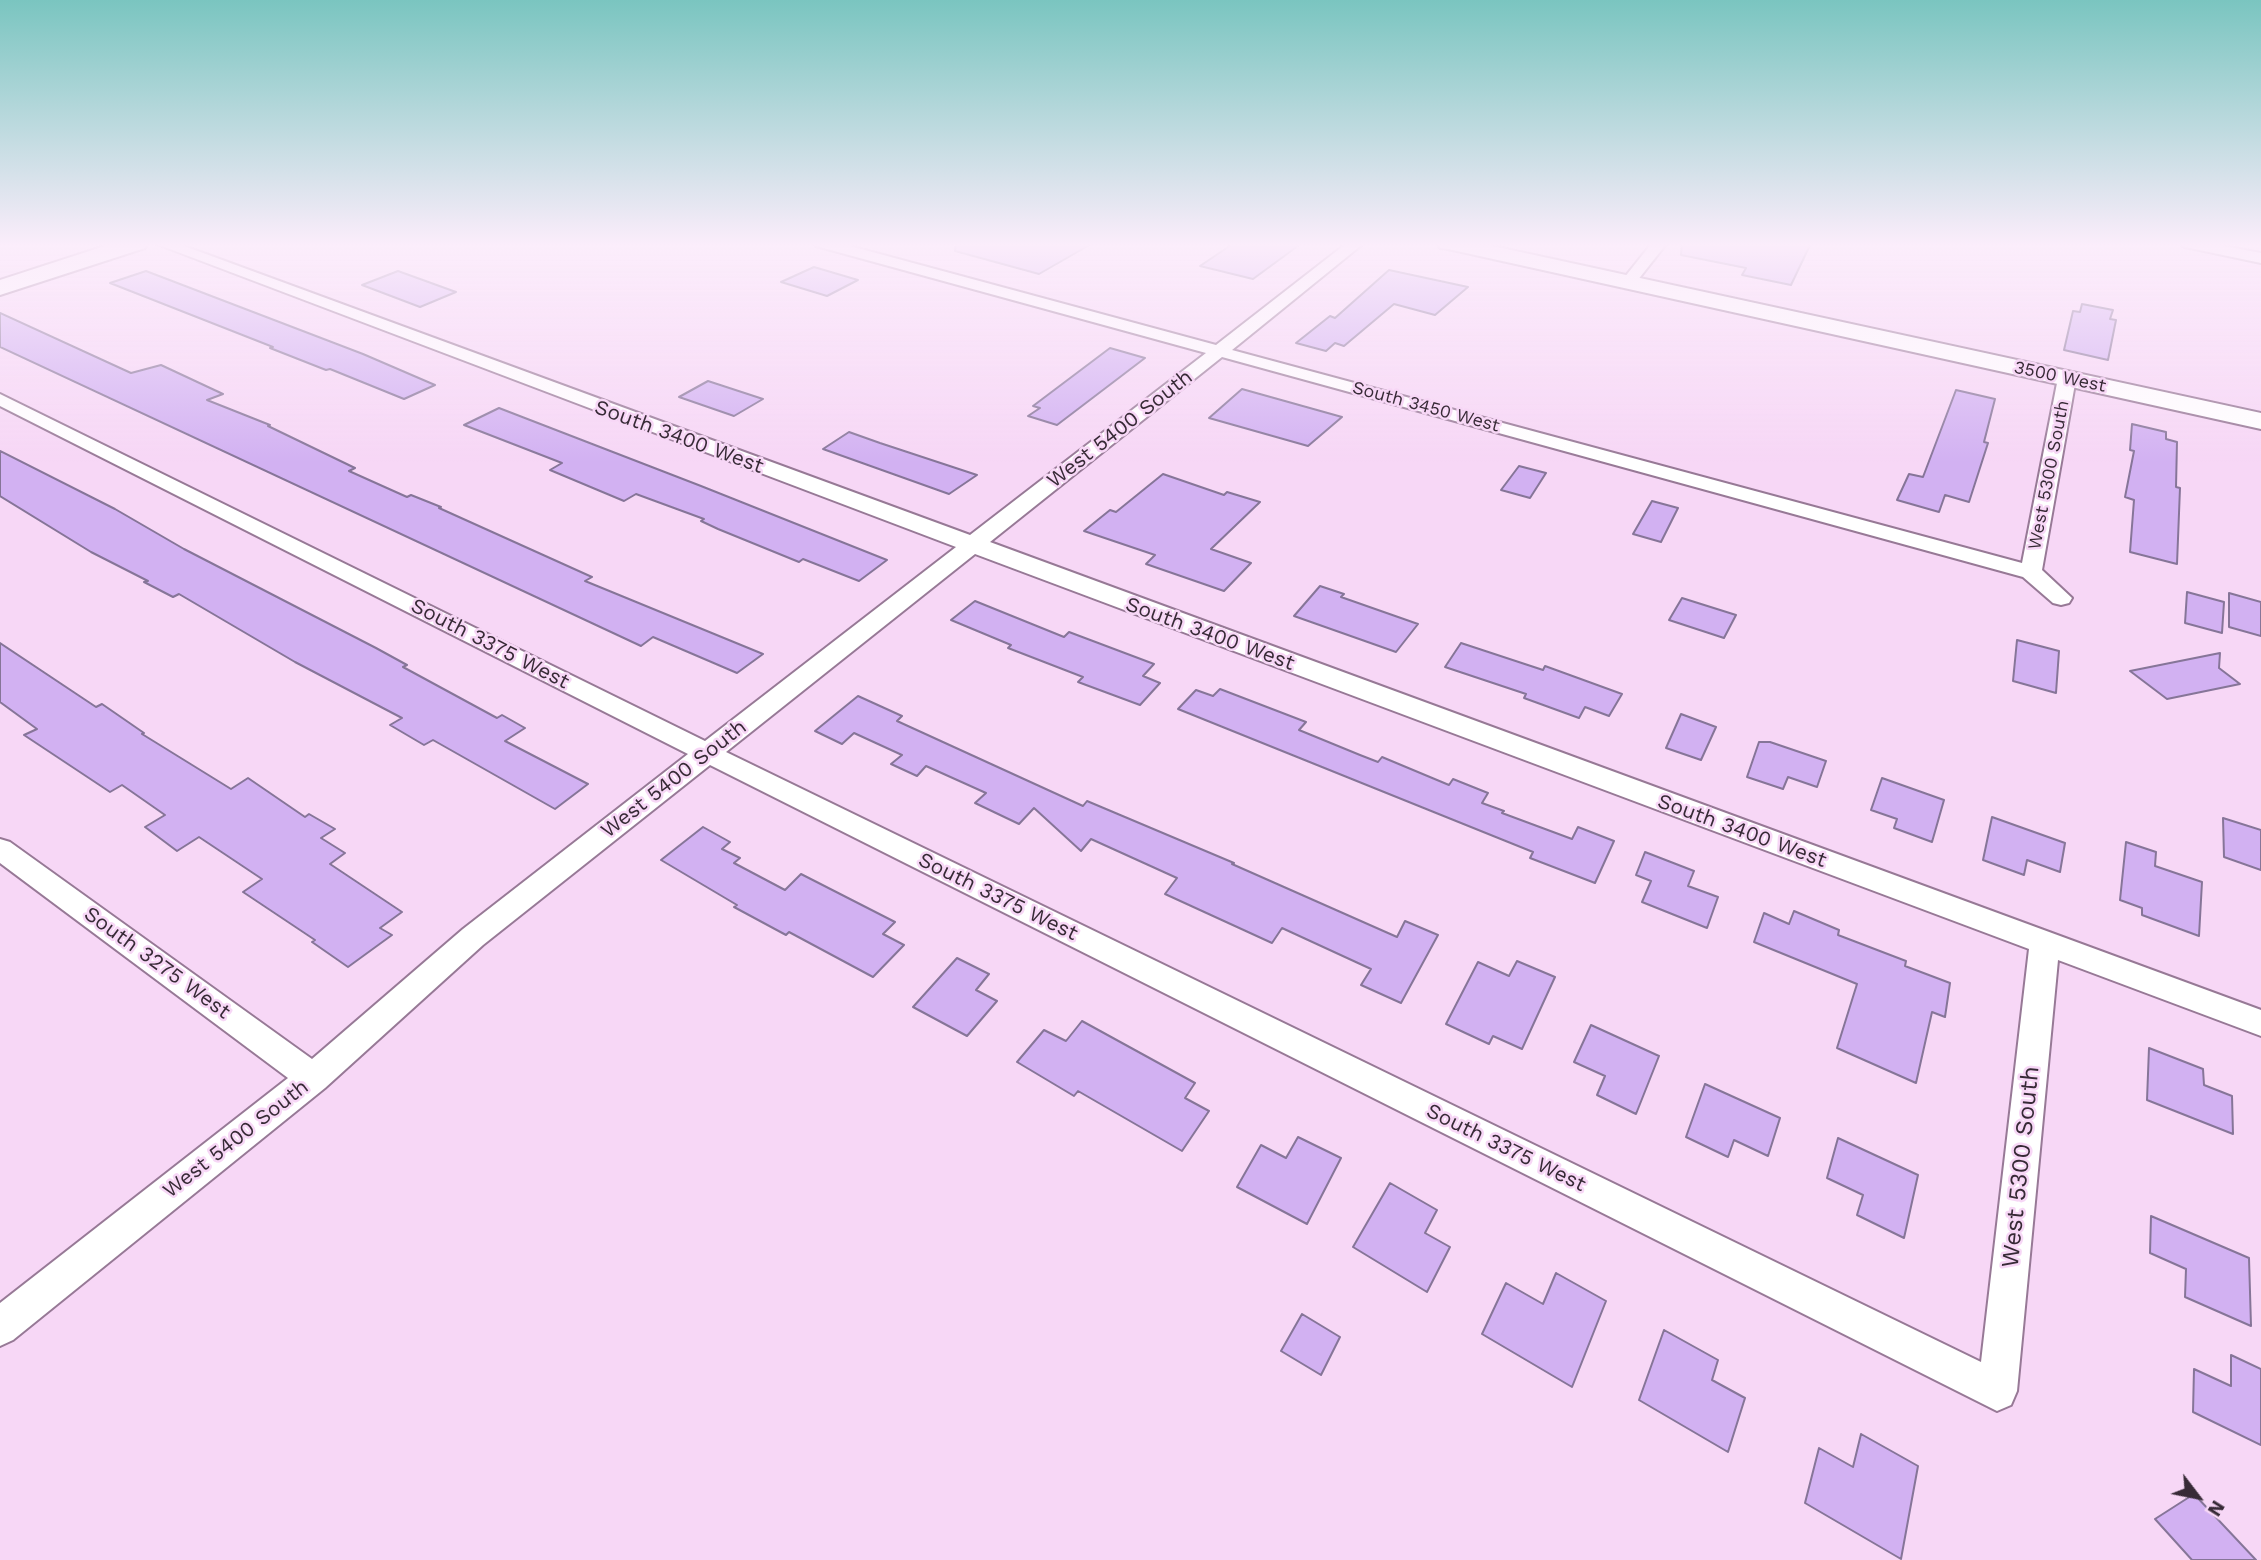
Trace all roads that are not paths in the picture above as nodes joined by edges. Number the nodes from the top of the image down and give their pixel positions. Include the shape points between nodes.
1 (356, 316) edge
2 (1089, 316) edge
3 (1264, 316) edge
4 (1780, 316) edge
5 (1219, 351) junction
6 (2067, 378) junction
7 (0, 399) edge
8 (2261, 421) edge
9 (972, 545) junction
10 (2031, 572) junction
11 (2062, 598) dead end
12 (707, 753) junction
13 (0, 849) edge
14 (2045, 943) junction
15 (2261, 1023) edge
16 (313, 1078) junction
17 (0, 1327) edge
18 (1997, 1391) joint

1 - 9 street, South 3400 West
2 - 5 street, South 3450 West
3 - 5 street, West 5400 South
4 - 6 main road, 3500 West
5 - 9 street, West 5400 South
5 - 10 street, South 3450 West
6 - 8 main road, 3500 West
6 - 10 street, West 5300 South
7 - 12 street, South 3375 West
9 - 12 street, West 5400 South
9 - 14 street, South 3400 West
10 - 11 street
12 - 16 street, West 5400 South via 473,937
12 - 18 street, South 3375 West
13 - 16 street, South 3275 West
14 - 15 street, South 3400 West
14 - 18 street, West 5300 South
16 - 17 street, West 5400 South

